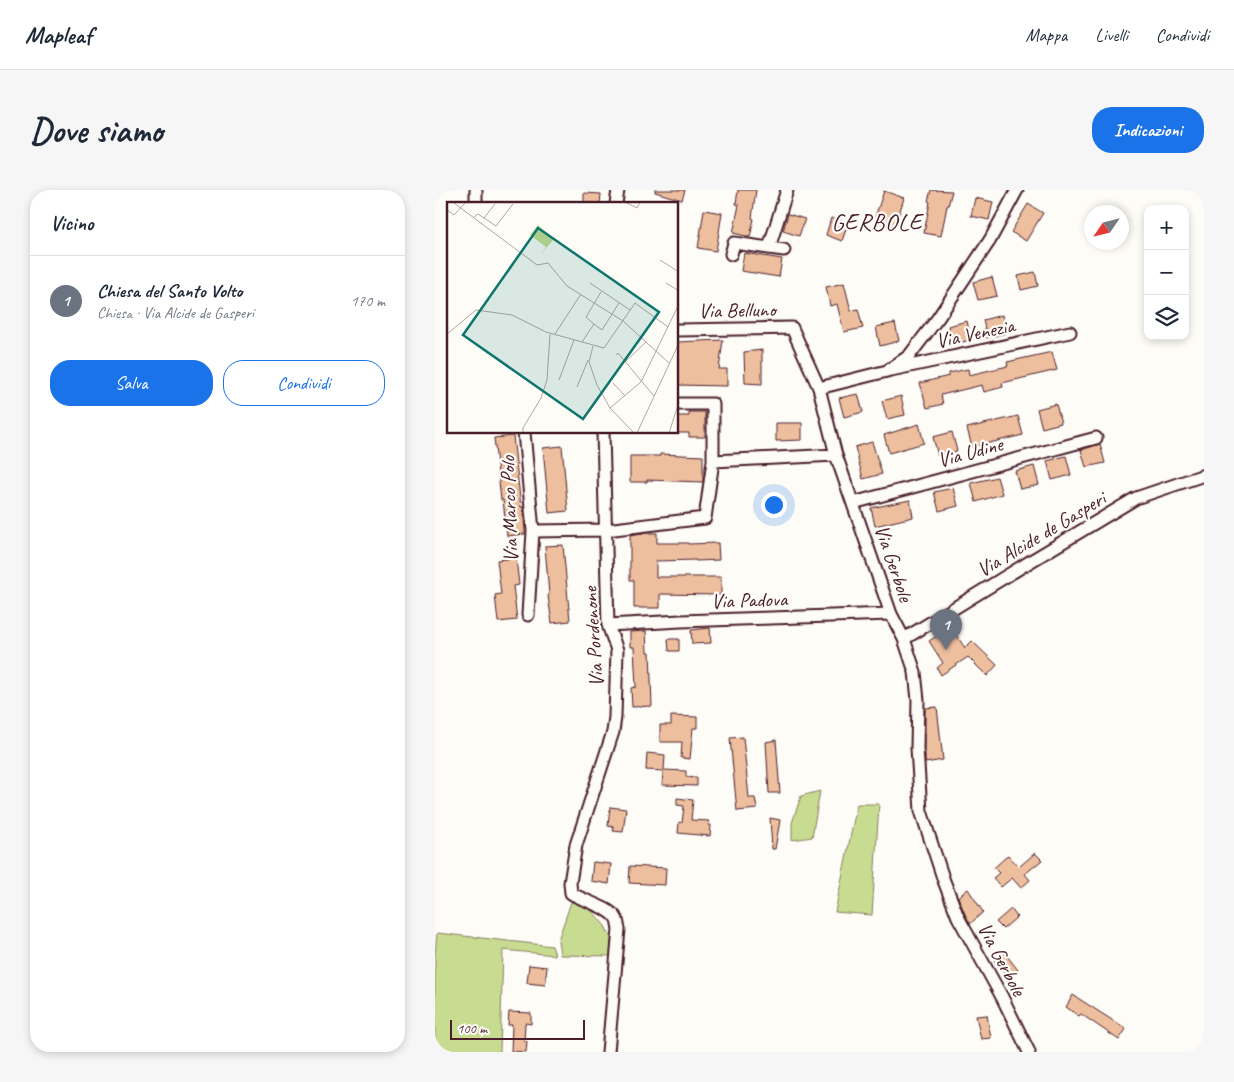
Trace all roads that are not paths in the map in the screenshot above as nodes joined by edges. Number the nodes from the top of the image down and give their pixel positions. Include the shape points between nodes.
1 (787, 190) edge
2 (1017, 190) edge
3 (769, 248) junction
4 (784, 250) dead end
5 (731, 254) dead end
6 (679, 330) edge
7 (1070, 332) dead end
8 (887, 371) junction
9 (819, 388) junction
10 (679, 404) edge
11 (524, 434) edge
12 (603, 434) edge
13 (1096, 438) dead end
14 (836, 455) junction
15 (713, 461) junction
16 (1204, 475) edge
17 (853, 503) junction
18 (606, 530) junction
19 (533, 531) junction
20 (891, 614) junction
21 (528, 615) dead end
22 (609, 625) junction
23 (904, 639) junction
24 (608, 1052) edge
25 (1029, 1052) edge

1 - 3 street
2 - 8 street via 990,240 939,318 909,356
3 - 4 street
3 - 5 street via 733,243
6 - 9 street, Via Belluno via 792,328
7 - 8 street, Via Venezia
8 - 9 street
9 - 14 street, Via Gerbole
10 - 15 street via 713,404
11 - 19 street, Via Marco Polo
12 - 18 street, Via Pordenone
13 - 17 street, Via Udine
14 - 15 street
14 - 17 street, Via Gerbole
15 - 18 street via 705,518
16 - 23 street, Via Alcide de Gasperi via 1136,498
17 - 20 street, Via Gerbole
18 - 19 street
18 - 22 street, Via Pordenone
19 - 21 street, Via Marco Polo
20 - 22 street, Via Padova
20 - 23 street, Via Gerbole
22 - 24 street, Via Pordenone via 617,650 613,732 577,845 570,883 571,892 577,897 616,917 619,929
23 - 25 street, Via Gerbole via 915,672 918,700 921,811 959,917

